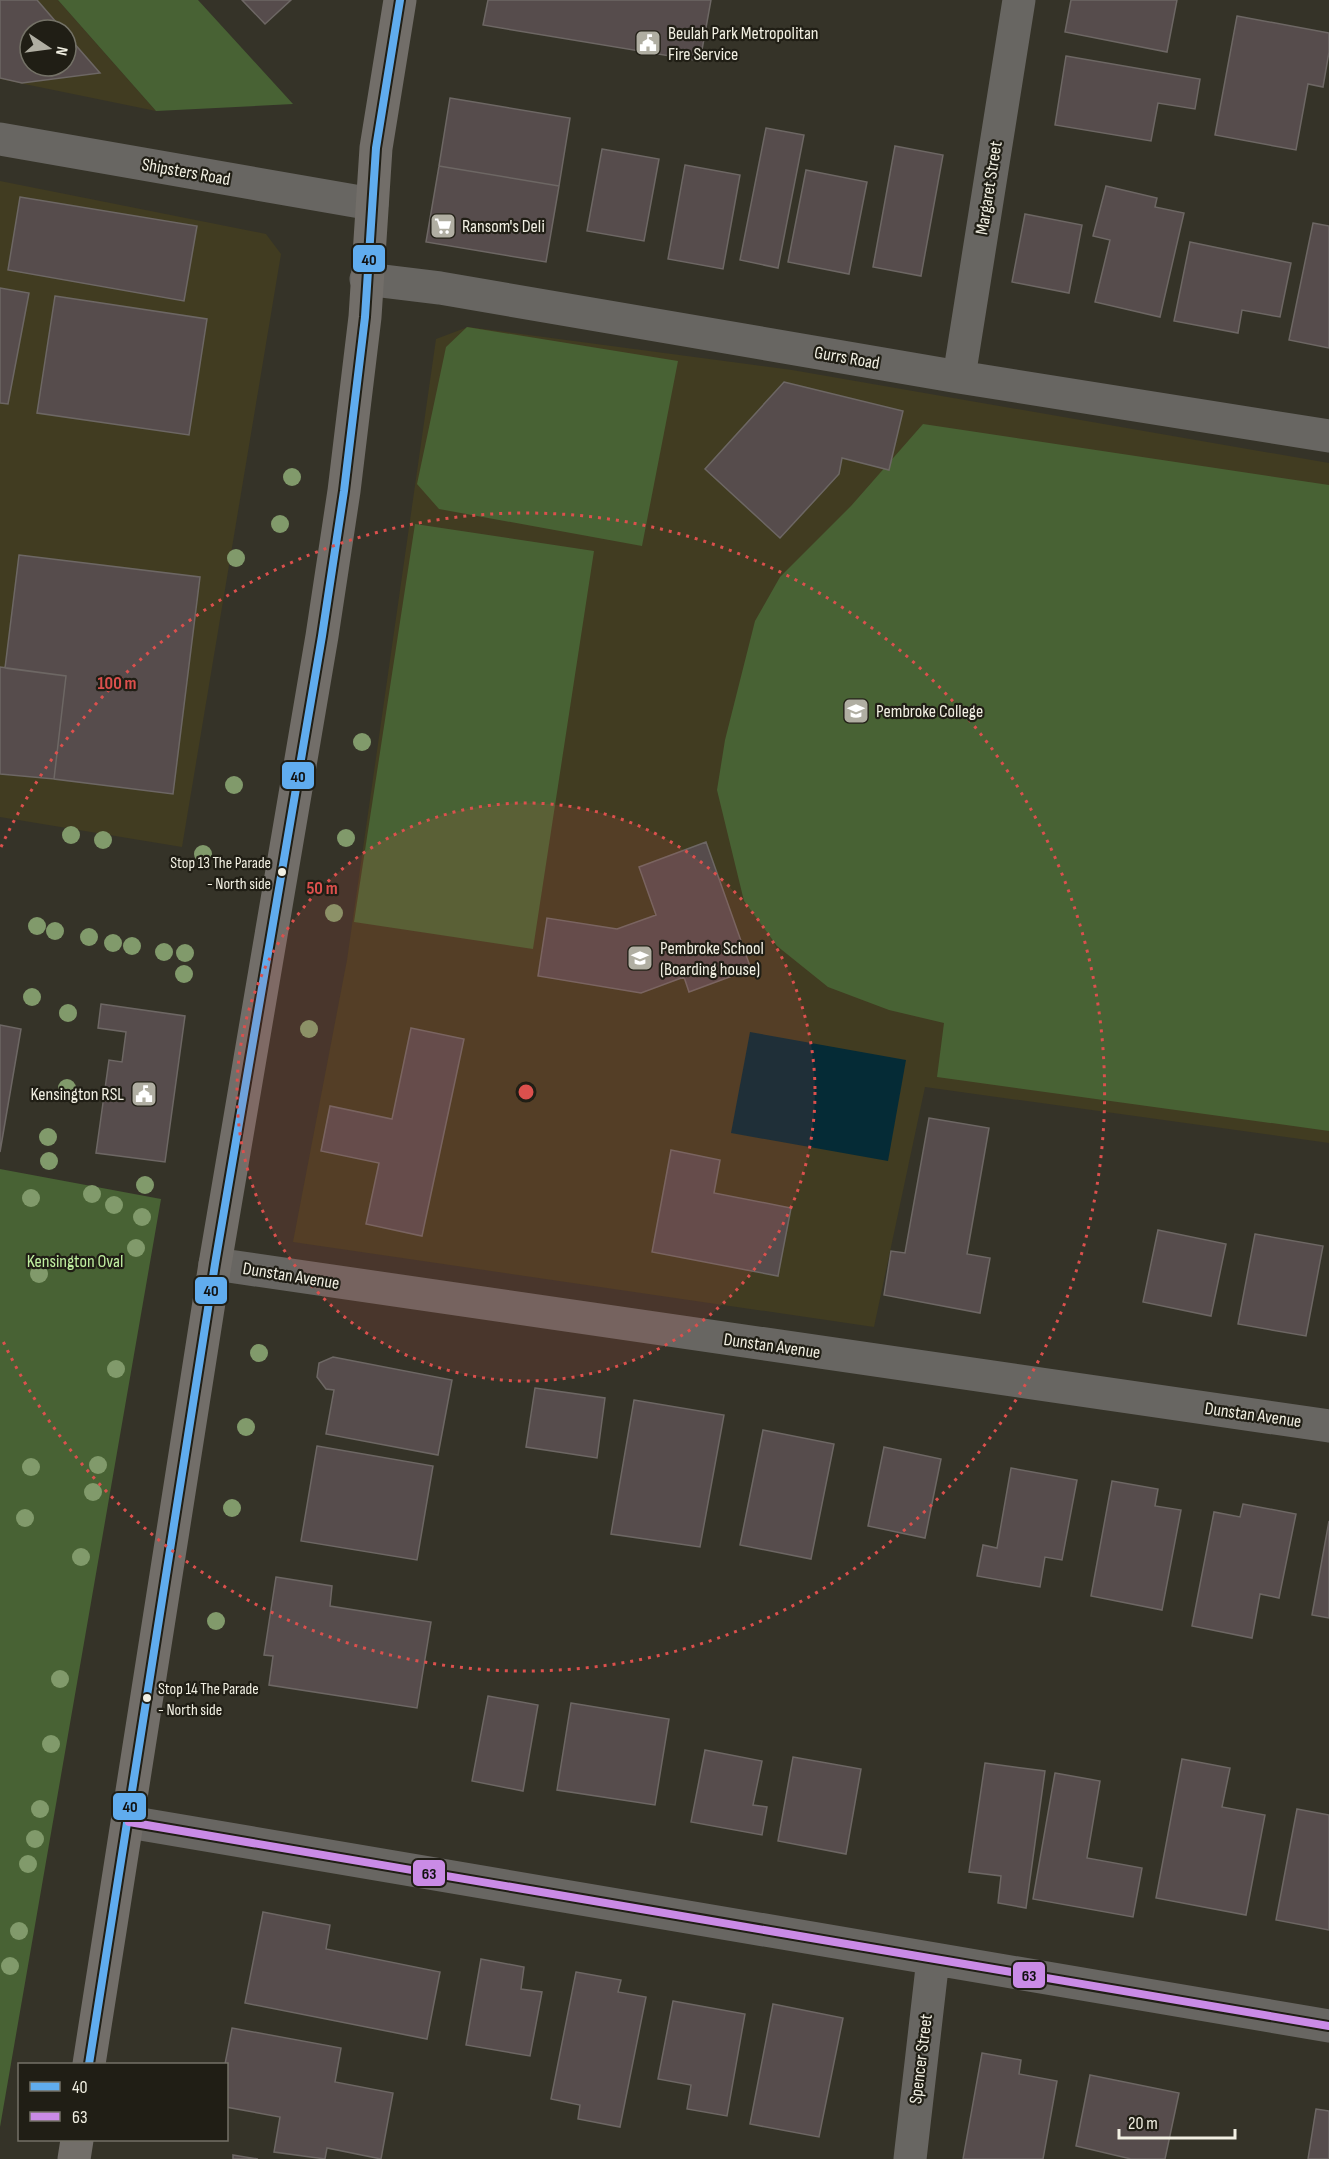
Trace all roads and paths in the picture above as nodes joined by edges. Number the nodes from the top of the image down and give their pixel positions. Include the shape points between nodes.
1 (400, 0) edge
2 (1019, 0) edge
3 (0, 139) edge
4 (372, 204) junction
5 (366, 279) junction
6 (959, 377) junction
7 (1329, 436) edge
8 (215, 1264) junction
9 (1329, 1426) edge
10 (129, 1822) junction
11 (933, 1959) junction
12 (1329, 2026) edge
13 (89, 2063) edge
14 (77, 2141) edge
15 (74, 2159) edge
16 (910, 2159) edge

1 - 4 main road via 376,148
2 - 6 street, Margaret Street
3 - 4 street, Shipsters Road
4 - 5 main road
5 - 6 street, Gurrs Road via 440,288
5 - 8 main road via 365,317 326,614
6 - 7 street, Gurrs Road
8 - 9 street, Dunstan Avenue
8 - 10 main road
10 - 11 street
10 - 13 main road
11 - 12 street
11 - 16 street, Spencer Street
14 - 15 main road

